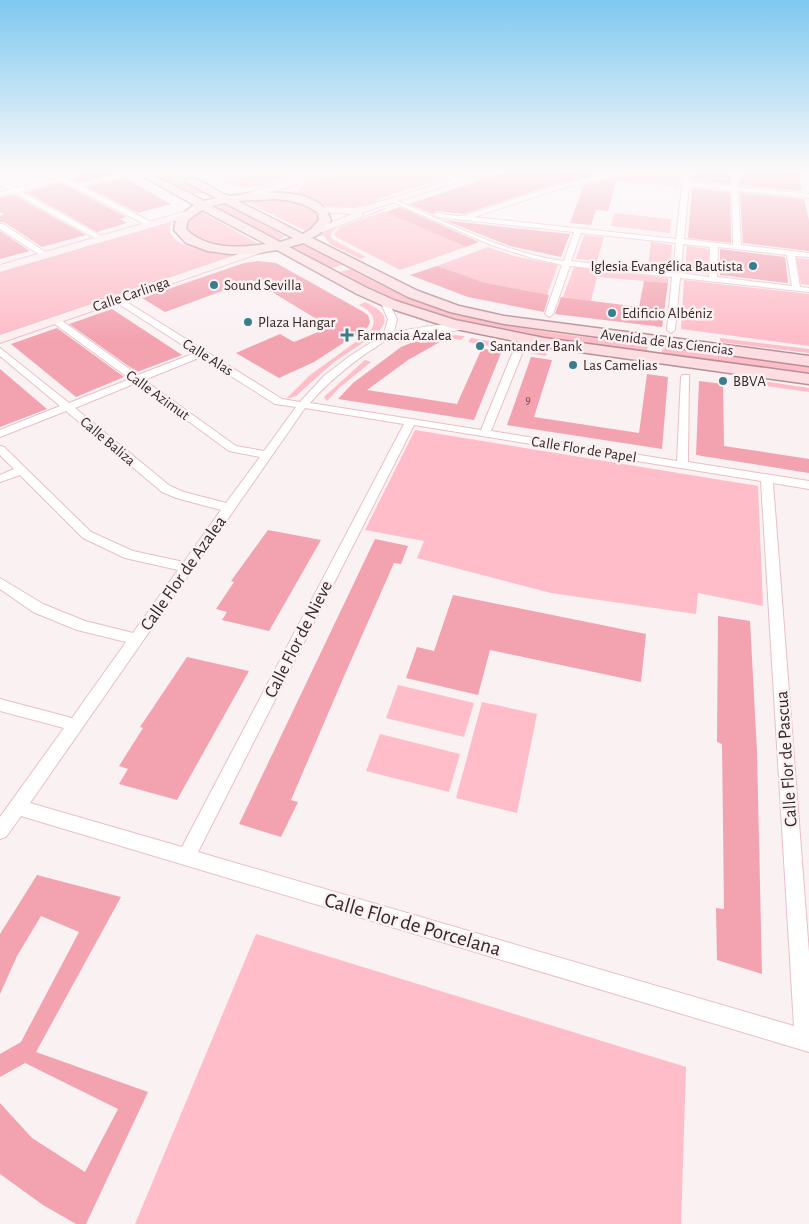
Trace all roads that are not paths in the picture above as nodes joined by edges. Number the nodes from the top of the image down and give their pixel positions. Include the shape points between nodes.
1 (0, 226) edge
2 (76, 226) edge
3 (144, 226) edge
4 (180, 226) edge
5 (242, 226) edge
6 (279, 226) edge
7 (321, 226) edge
8 (328, 226) edge
9 (453, 226) edge
10 (542, 226) edge
11 (682, 226) edge
12 (737, 226) edge
13 (318, 230) junction
14 (578, 230) junction
15 (302, 238) junction
16 (100, 240) junction
17 (680, 241) junction
18 (714, 244) junction
19 (278, 246) junction
20 (738, 247) junction
21 (262, 249) junction
22 (791, 253) junction
23 (809, 254) edge
24 (46, 255) junction
25 (567, 263) junction
26 (0, 269) edge
27 (677, 275) junction
28 (713, 279) junction
29 (796, 288) junction
30 (809, 290) edge
31 (117, 299) junction
32 (385, 303) junction
33 (548, 314) dead end
34 (55, 320) junction
35 (462, 328) junction
36 (671, 330) dead end
37 (387, 336) junction
38 (0, 339) edge
39 (0, 351) edge
40 (202, 353) junction
41 (517, 354) dead end
42 (809, 361) edge
43 (686, 377) dead end
44 (804, 379) edge
45 (136, 380) junction
46 (303, 404) junction
47 (67, 407) junction
48 (410, 421) junction
49 (486, 433) junction
50 (0, 434) edge
51 (0, 448) edge
52 (267, 455) junction
53 (682, 464) junction
54 (22, 470) junction
55 (767, 478) junction
56 (0, 479) edge
57 (809, 485) edge
58 (229, 508) junction
59 (187, 567) junction
60 (0, 583) edge
61 (136, 639) junction
62 (0, 705) edge
63 (75, 725) junction
64 (17, 807) junction
65 (0, 831) edge
66 (186, 857) junction
67 (807, 1040) edge

1 - 24 street
2 - 16 street
3 - 16 street
4 - 21 main road via 190,240 219,248
5 - 19 main road, Avenida de las Ciencias
6 - 15 main road, Avenida de las Ciencias
7 - 13 main road
8 - 13 street
9 - 25 street via 509,250
10 - 14 street
11 - 17 street
12 - 20 street
13 - 15 main road
14 - 17 street
14 - 25 street
15 - 19 main road
15 - 42 main road, Avenida de las Ciencias via 391,284 456,309 544,326
16 - 24 street
17 - 18 street
17 - 27 street
18 - 20 street
18 - 28 street
19 - 21 main road
19 - 32 main road, Avenida de las Ciencias
20 - 22 street
21 - 31 street, Calle Carlinga
22 - 23 street
22 - 29 street
24 - 26 street
25 - 27 street
25 - 33 street
27 - 28 street
27 - 36 street
28 - 29 street
29 - 30 street
31 - 34 street, Calle Carlinga
31 - 40 street, Calle Alas
32 - 35 main road, Avenida de las Ciencias
32 - 37 street via 393,314 393,328
34 - 38 street, Calle Carlinga
34 - 45 street, Calle Azimut
35 - 37 street
35 - 44 main road, Avenida de las Ciencias via 518,339
37 - 46 street, Calle Flor de Azalea via 327,378
39 - 47 street, Calle Baliza
40 - 45 street
40 - 46 street, Calle Alas via 279,402
41 - 49 street
43 - 53 street
45 - 47 street
45 - 52 street, Calle Azimut via 233,449
46 - 48 street, Calle Flor de Papel
46 - 52 street, Calle Flor de Azalea
47 - 50 street
47 - 58 street, Calle Baliza via 166,489
48 - 49 street, Calle Flor de Papel
48 - 66 street, Calle Flor de Nieve
49 - 53 street, Calle Flor de Papel
51 - 54 street
52 - 58 street, Calle Flor de Azalea
53 - 55 street, Calle Flor de Papel
54 - 56 street
54 - 59 street via 87,535 130,555
55 - 57 street, Calle Flor de Papel
55 - 67 street, Calle Flor de Pascua
58 - 59 street, Calle Flor de Azalea
59 - 61 street, Calle Flor de Azalea
60 - 61 street via 38,608 82,626
61 - 63 street, Calle Flor de Azalea
62 - 63 street
63 - 64 street, Calle Flor de Azalea
64 - 65 street, Calle Flor de Azalea
64 - 66 street, Calle Flor de Porcelana
66 - 67 street, Calle Flor de Porcelana

